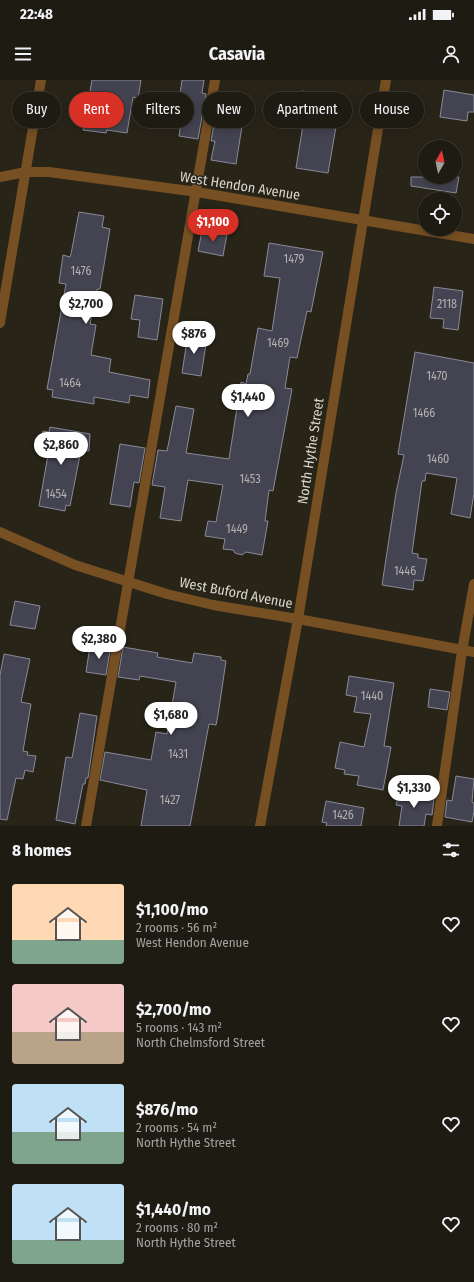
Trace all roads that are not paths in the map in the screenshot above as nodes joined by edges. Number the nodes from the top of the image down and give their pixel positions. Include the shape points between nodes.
1 (41, 80) edge
2 (215, 80) edge
3 (386, 80) edge
4 (26, 172) junction
5 (0, 177) edge
6 (197, 192) junction
7 (364, 220) junction
8 (474, 239) edge
9 (0, 323) edge
10 (0, 532) edge
11 (127, 581) junction
12 (474, 584) edge
13 (298, 619) junction
14 (462, 650) junction
15 (474, 652) edge
16 (86, 826) edge
17 (260, 826) edge
18 (437, 826) edge

1 - 4 street
2 - 6 street
3 - 7 street, North Hythe Street
4 - 5 street, West Hendon Avenue
4 - 6 street, West Hendon Avenue via 49,172
4 - 9 street
6 - 7 street, West Hendon Avenue
6 - 11 street
7 - 8 street, West Hendon Avenue
7 - 13 street, North Hythe Street
10 - 11 street, West Buford Avenue via 75,565
11 - 13 street, West Buford Avenue via 213,605
11 - 16 street
12 - 14 street
13 - 14 street, West Buford Avenue
13 - 17 street, North Hythe Street
14 - 15 street, West Buford Avenue
14 - 18 street

